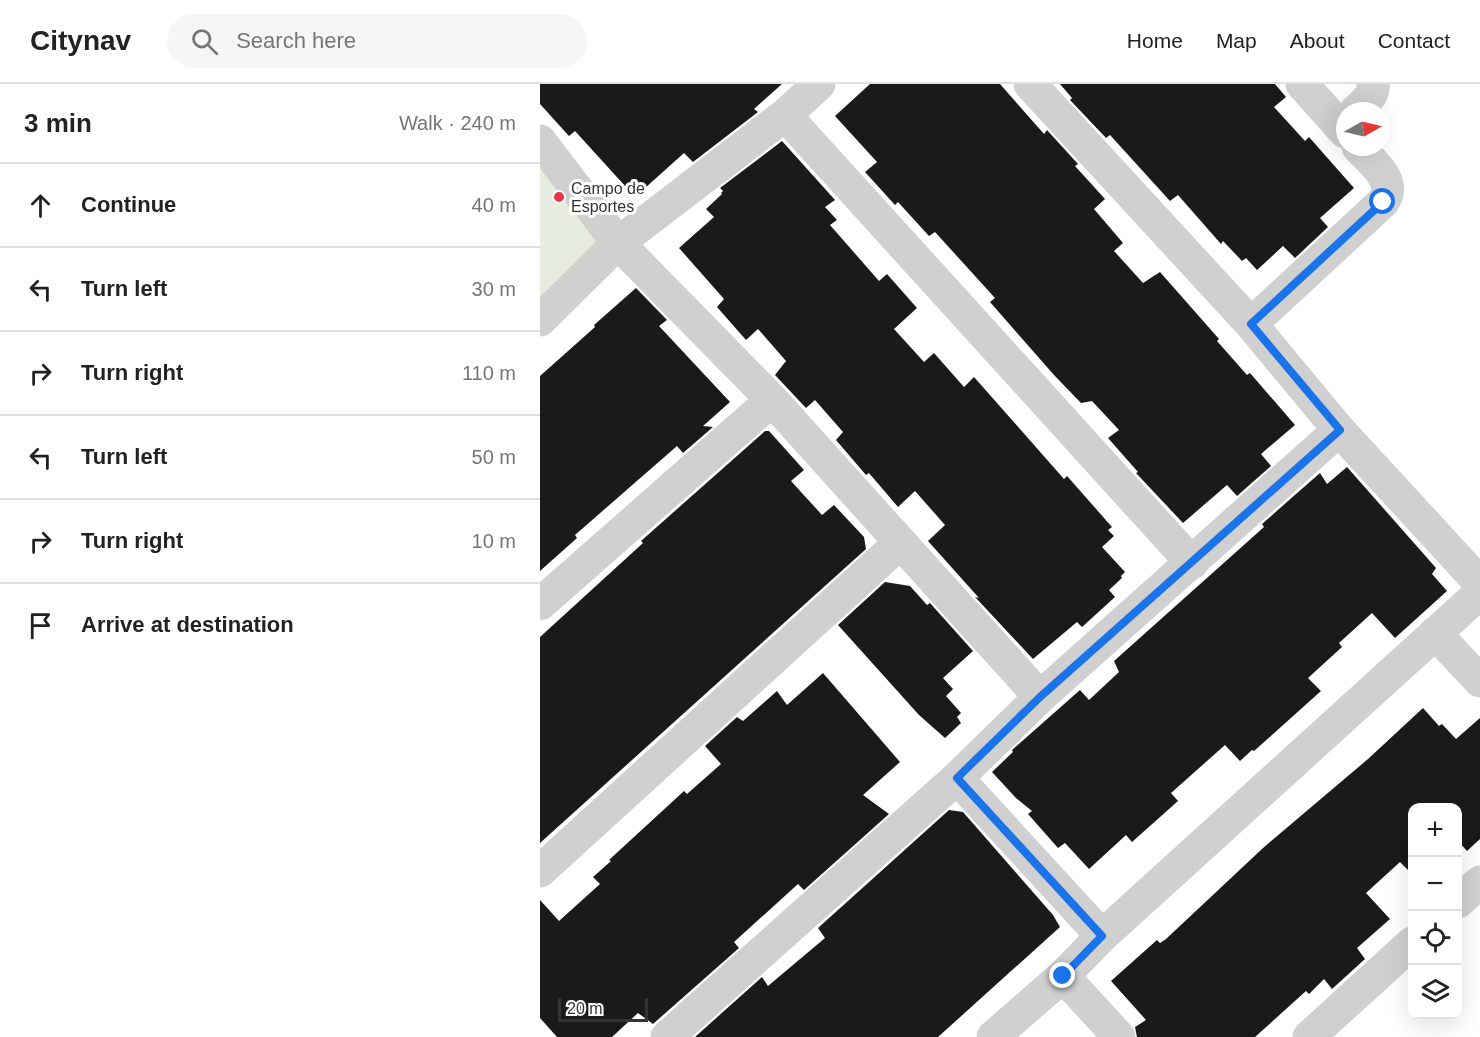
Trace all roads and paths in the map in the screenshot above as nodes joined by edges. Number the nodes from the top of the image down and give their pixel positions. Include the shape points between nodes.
1 (819, 84) edge
2 (1030, 84) edge
3 (1302, 84) edge
4 (1373, 84) edge
5 (1366, 102) edge
6 (785, 115) junction
7 (1336, 116) edge
8 (540, 141) edge
9 (1369, 156) edge
10 (618, 243) junction
11 (540, 320) edge
12 (1251, 324) junction
13 (771, 400) junction
14 (1340, 430) junction
15 (900, 543) junction
16 (1192, 563) junction
17 (1480, 583) edge
18 (1480, 594) edge
19 (540, 604) edge
20 (1435, 633) junction
21 (1480, 681) edge
22 (1040, 697) junction
23 (957, 778) junction
24 (540, 871) edge
25 (1480, 882) edge
26 (1462, 898) edge
27 (1102, 936) junction
28 (1408, 948) edge
29 (1063, 976) junction
30 (667, 1037) edge
31 (993, 1037) edge
32 (1119, 1037) edge
33 (1309, 1037) edge

1 - 6 street
2 - 12 street
3 - 7 street
4 - 5 street
6 - 10 street
6 - 16 street
8 - 10 street
9 - 12 street via 1389,186 1388,195
10 - 11 street
10 - 13 street
12 - 14 street
13 - 15 street
13 - 19 street
14 - 16 street
14 - 17 street
15 - 22 street
15 - 24 street
16 - 22 street
18 - 20 street
20 - 21 street
20 - 27 street
22 - 23 street
23 - 27 street
23 - 30 street
25 - 26 street
27 - 29 street
28 - 33 street
29 - 31 street
29 - 32 street

